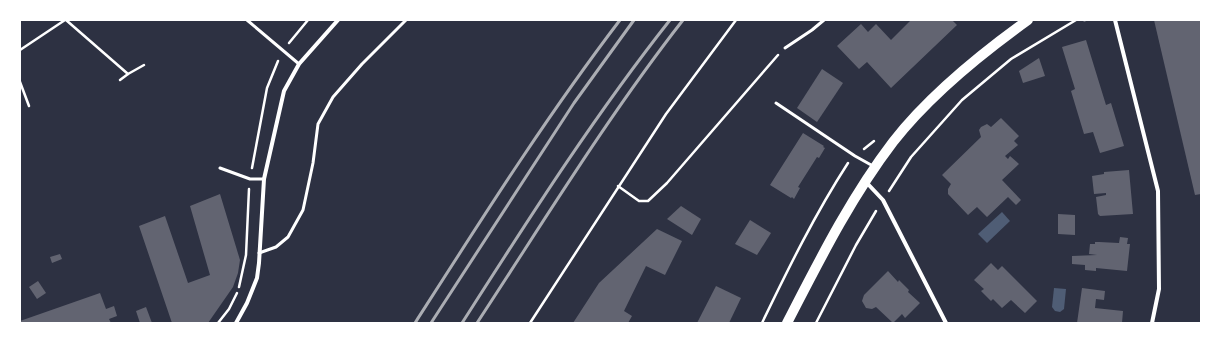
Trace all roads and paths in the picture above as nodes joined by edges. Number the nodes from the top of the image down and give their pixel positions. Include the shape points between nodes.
1 (65, 20) edge
2 (247, 20) edge
3 (338, 20) edge
4 (406, 20) edge
5 (736, 20) edge
6 (824, 20) edge
7 (1028, 20) edge
8 (1076, 20) edge
9 (1115, 20) edge
10 (786, 48) joint
11 (20, 50) edge
12 (299, 64) junction
13 (144, 65) dead end
14 (128, 74) junction
15 (120, 80) dead end
16 (20, 82) edge
17 (776, 103) dead end
18 (29, 106) dead end
19 (875, 167) junction
20 (220, 168) dead end
21 (264, 179) junction
22 (866, 181) junction
23 (618, 186) junction
24 (883, 200) junction
25 (259, 253) junction
26 (236, 323) edge
27 (530, 323) edge
28 (787, 323) edge
29 (816, 323) edge
30 (946, 323) edge
31 (1152, 323) edge

1 - 11 path
1 - 14 path
2 - 12 lane
3 - 12 street
4 - 25 lane via 333,97 318,124 303,210 288,237 276,247
5 - 23 path via 666,114
6 - 10 lane
7 - 19 main road via 1008,34 926,105
8 - 24 path via 1011,59 962,100 911,157
9 - 31 street via 1158,191 1159,289
10 - 23 path via 769,63 667,183 648,200 639,201
12 - 21 street via 284,91
13 - 14 path
14 - 15 path
16 - 18 path
17 - 19 lane
19 - 22 main road
20 - 21 lane via 250,179
21 - 25 street
22 - 24 street
22 - 28 main road via 843,218
23 - 27 path
24 - 29 path via 856,245
24 - 30 street
25 - 26 street via 257,278

